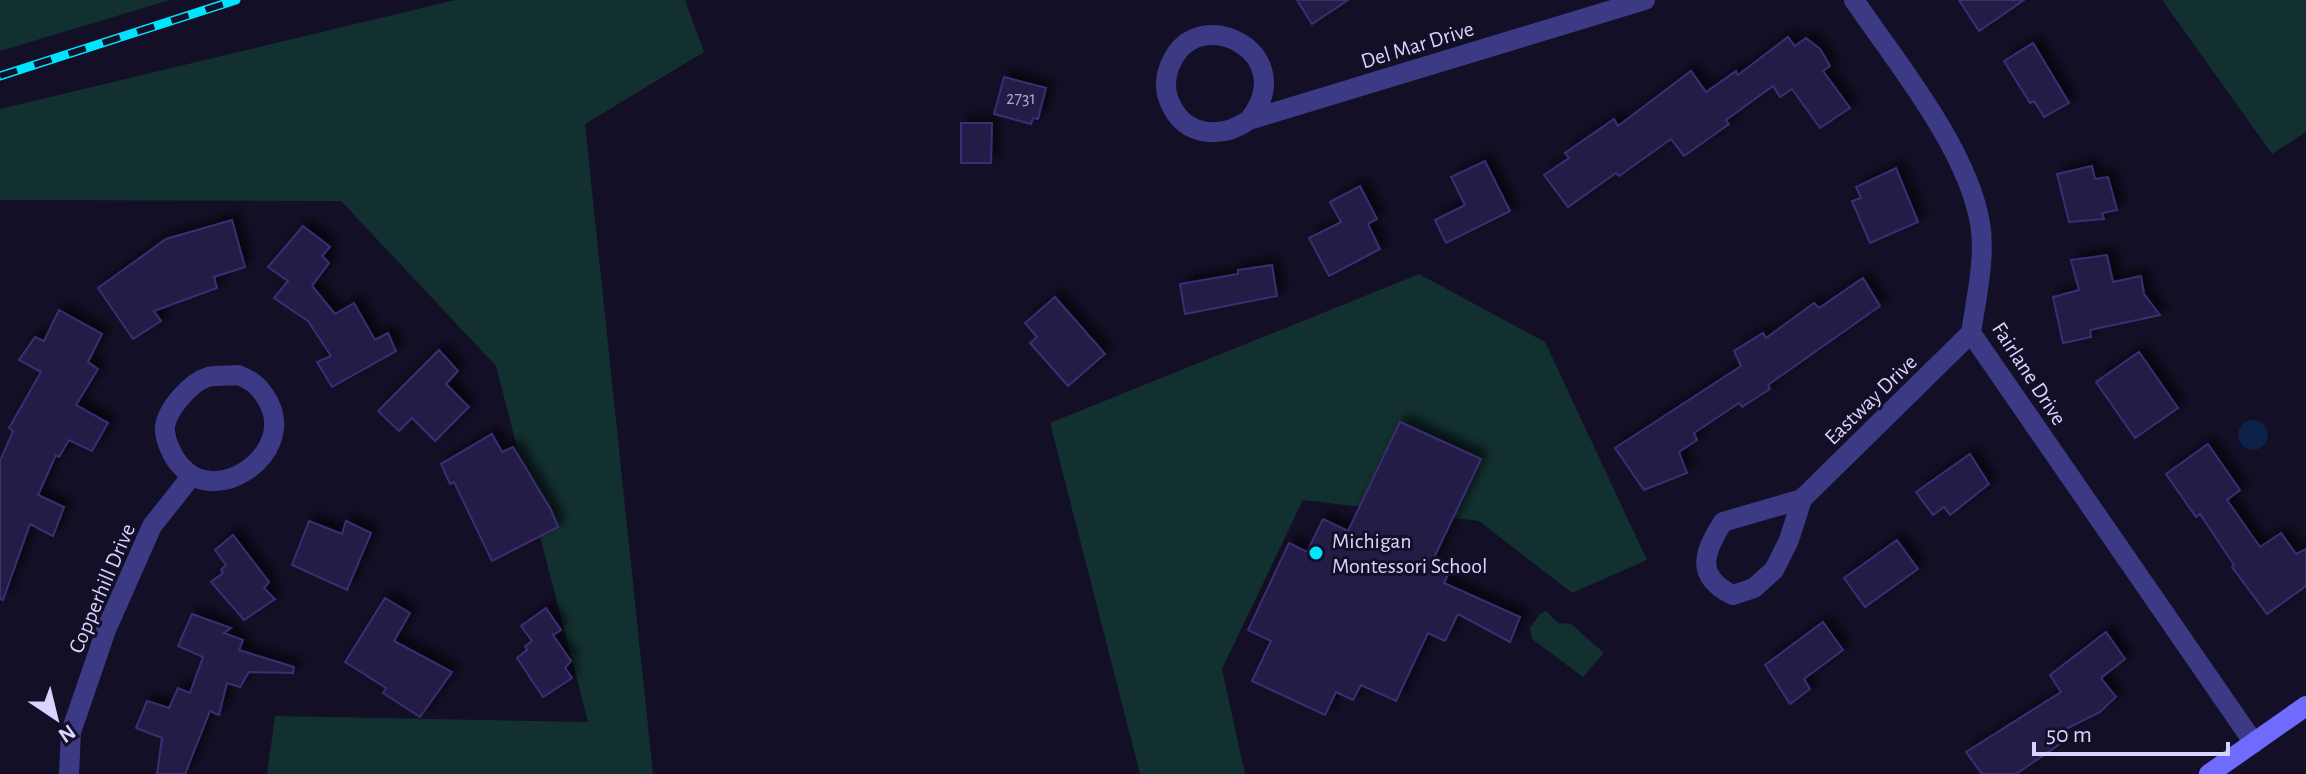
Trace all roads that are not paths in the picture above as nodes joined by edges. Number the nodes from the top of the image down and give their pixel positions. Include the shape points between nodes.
1 (1645, 0) edge
2 (1854, 0) edge
3 (1249, 120) junction
4 (1971, 333) junction
5 (190, 478) junction
6 (1802, 499) junction
7 (2306, 706) edge
8 (2254, 743) junction
9 (69, 774) edge
10 (2209, 774) edge

1 - 3 street, Del Mar Drive
2 - 4 street, Fairlane Drive via 1950,143 1970,184 1980,225
3 - 3 street, Del Mar Drive via 1265,82 1256,56 1221,35 1207,35 1182,48 1173,58 1166,85 1174,112 1196,130 1224,133
4 - 6 street, Eastway Drive
4 - 8 street, Fairlane Drive
5 - 5 street via 224,480 246,471 266,453 273,440 273,411 254,381 238,375 206,378 185,393 170,415 165,427 169,443
5 - 9 street, Copperhill Drive via 152,526 106,630 71,732
6 - 6 street, Eastway Drive via 1723,522 1707,547 1706,564 1719,588 1733,595 1754,588 1774,570
7 - 8 street
8 - 10 street

